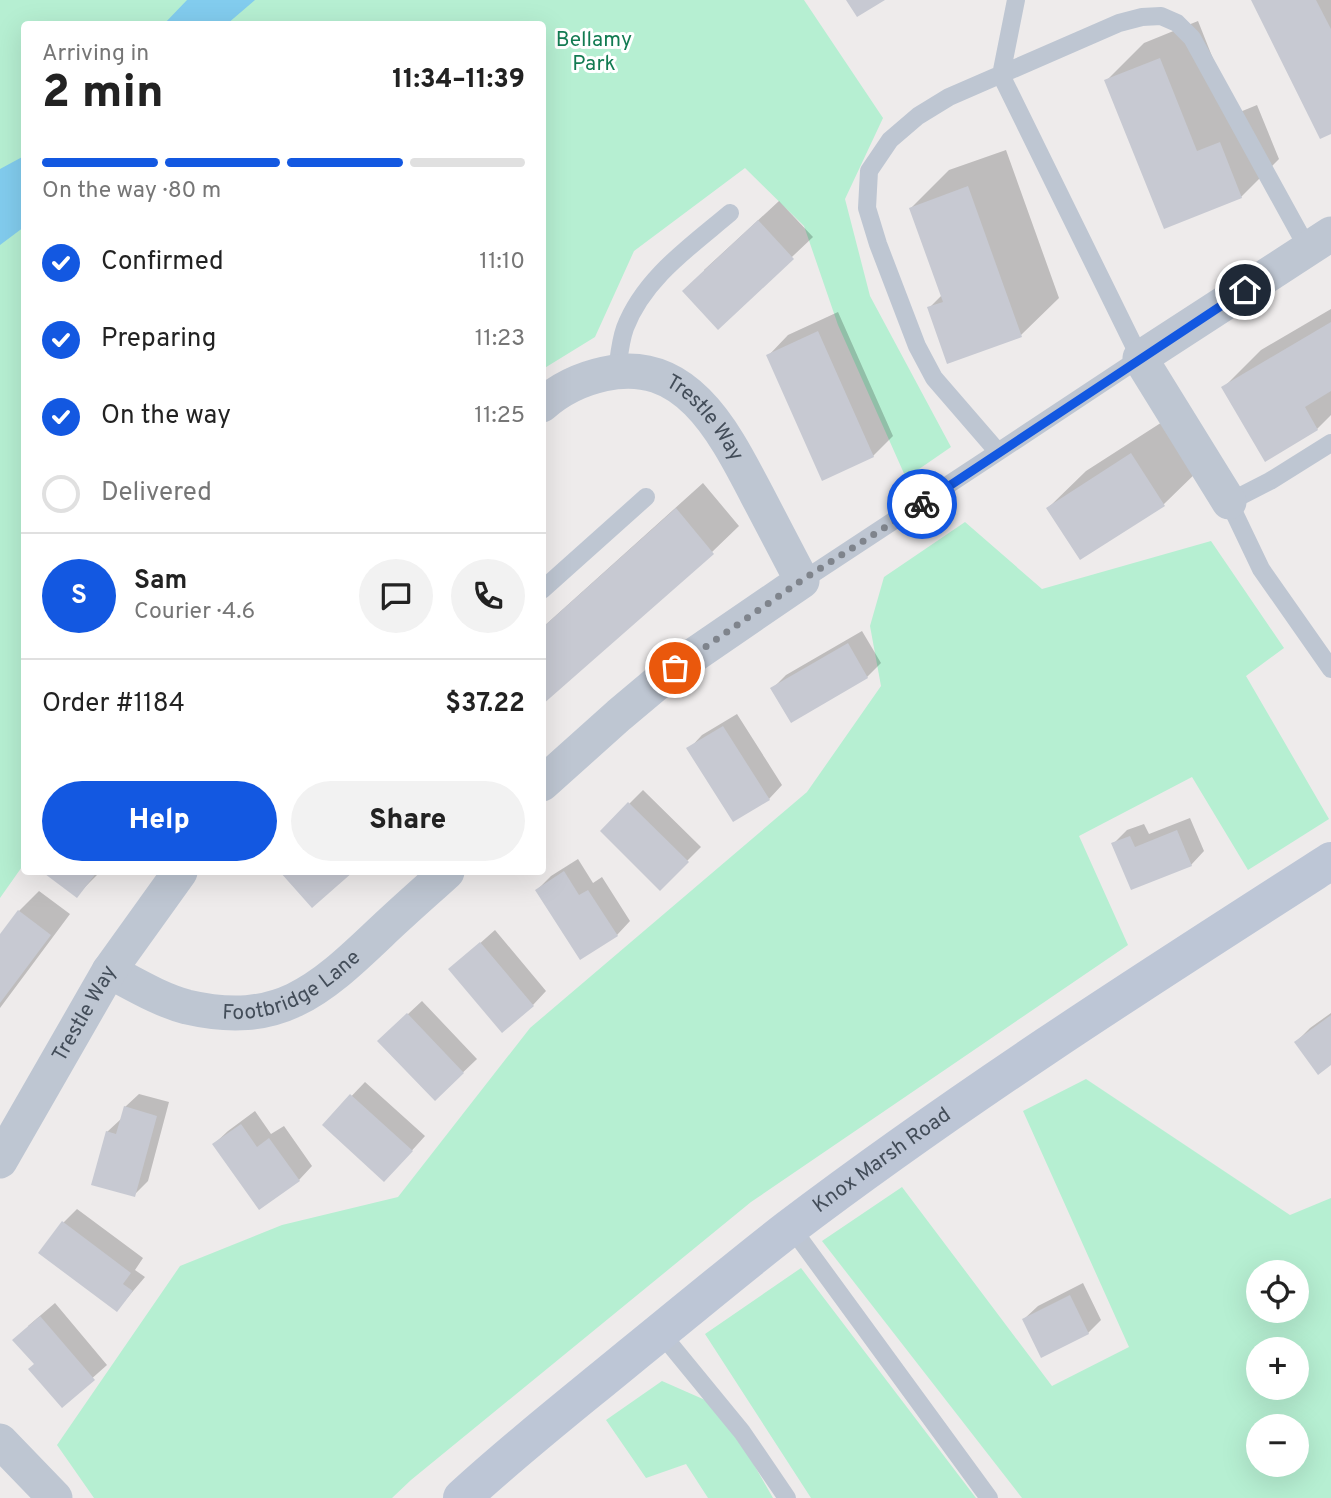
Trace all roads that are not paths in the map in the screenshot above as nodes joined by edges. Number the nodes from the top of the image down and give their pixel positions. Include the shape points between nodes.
1 (1016, 0) edge
2 (1001, 75) junction
3 (730, 213) dead end
4 (1320, 242) edge
5 (1140, 358) junction
6 (617, 371) junction
7 (546, 401) edge
8 (1331, 443) edge
9 (998, 452) junction
10 (646, 497) dead end
11 (1229, 502) junction
12 (802, 580) junction
13 (546, 586) edge
14 (1331, 669) edge
15 (546, 780) edge
16 (1331, 861) edge
17 (178, 875) edge
18 (444, 875) edge
19 (109, 971) junction
20 (0, 1161) edge
21 (791, 1227) junction
22 (660, 1332) junction
23 (0, 1441) edge
24 (55, 1498) edge
25 (462, 1498) edge
26 (787, 1498) edge
27 (989, 1498) edge

1 - 2 lane
2 - 4 lane via 1130,20 1161,16 1177,23 1192,38
2 - 5 lane
2 - 9 lane via 948,97 890,140 869,171 867,208 917,346 934,378
3 - 6 lane via 652,282 638,301 625,329
4 - 5 street
5 - 9 lane
5 - 11 street
6 - 7 street, Trestle Way via 583,379
6 - 12 street, Trestle Way via 642,372 677,385 705,409 727,438
8 - 11 lane
9 - 12 lane
10 - 13 lane
11 - 14 lane via 1261,569
12 - 15 street via 675,668
16 - 21 main road, Knox Marsh Road via 1149,978
17 - 19 street, Trestle Way
18 - 19 street, Footbridge Lane via 343,969 280,1007 247,1014 185,1006
19 - 20 street, Trestle Way
21 - 22 main road, Knox Marsh Road
21 - 27 lane
22 - 25 main road, Knox Marsh Road
22 - 26 lane via 742,1433
23 - 24 street

